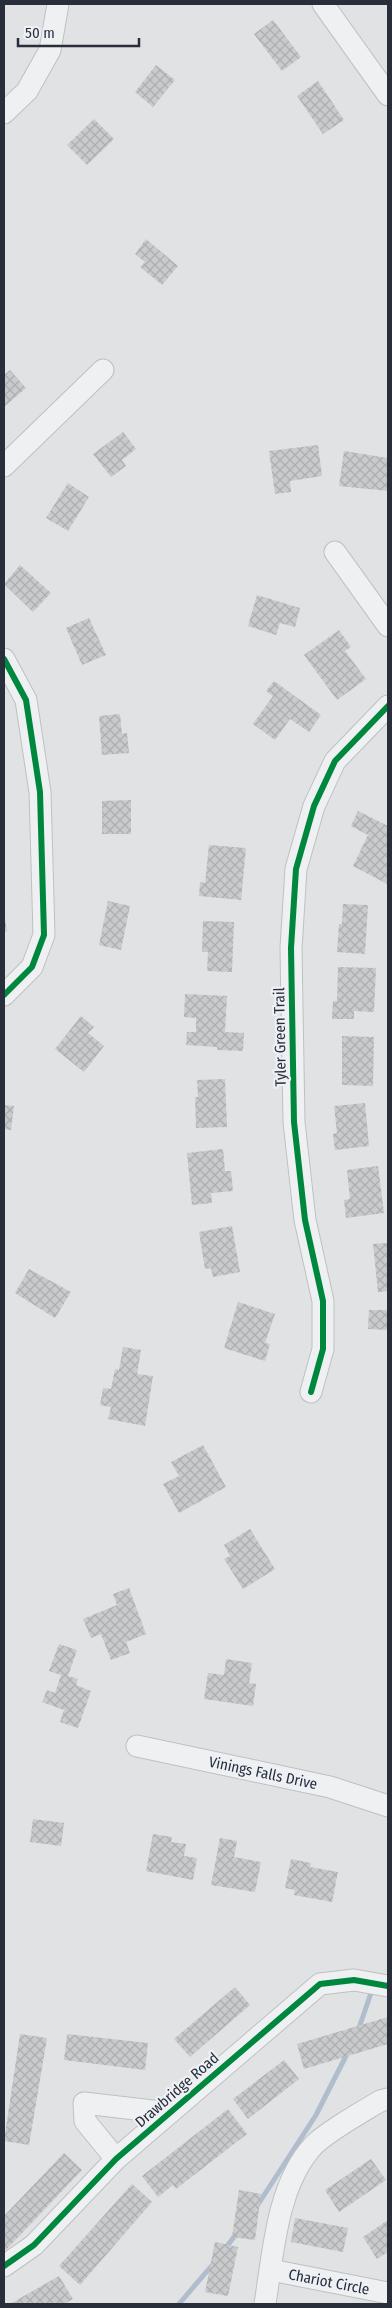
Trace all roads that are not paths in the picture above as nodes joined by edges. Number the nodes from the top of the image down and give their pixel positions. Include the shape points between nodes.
1 (58, 4) edge
2 (323, 4) edge
3 (388, 95) edge
4 (4, 112) edge
5 (103, 370) dead end
6 (4, 466) edge
7 (335, 552) dead end
8 (388, 626) edge
9 (4, 658) edge
10 (388, 706) edge
11 (4, 995) edge
12 (310, 1392) dead end
13 (137, 1746) dead end
14 (388, 1806) edge
15 (388, 1986) edge
16 (388, 2099) edge
17 (170, 2113) junction
18 (116, 2158) junction
19 (4, 2266) edge
20 (271, 2270) junction
21 (388, 2293) edge
22 (265, 2304) edge

1 - 4 street via 50,50 27,91
2 - 3 street
5 - 6 street
7 - 8 street
9 - 11 street via 26,700 40,792 44,935 32,967
10 - 12 street, Tyler Green Trail via 335,761 314,806 296,869 291,948 294,1122 305,1220 323,1301 323,1349
13 - 14 street, Vinings Falls Drive via 330,1786
15 - 17 street, Drawbridge Road via 354,1980 320,1984
16 - 20 street via 380,2101 314,2146 290,2182
17 - 18 street, Drawbridge Road
17 - 18 street via 84,2103 85,2121
18 - 19 street, Drawbridge Road via 34,2245
20 - 21 street, Chariot Circle
20 - 22 street

